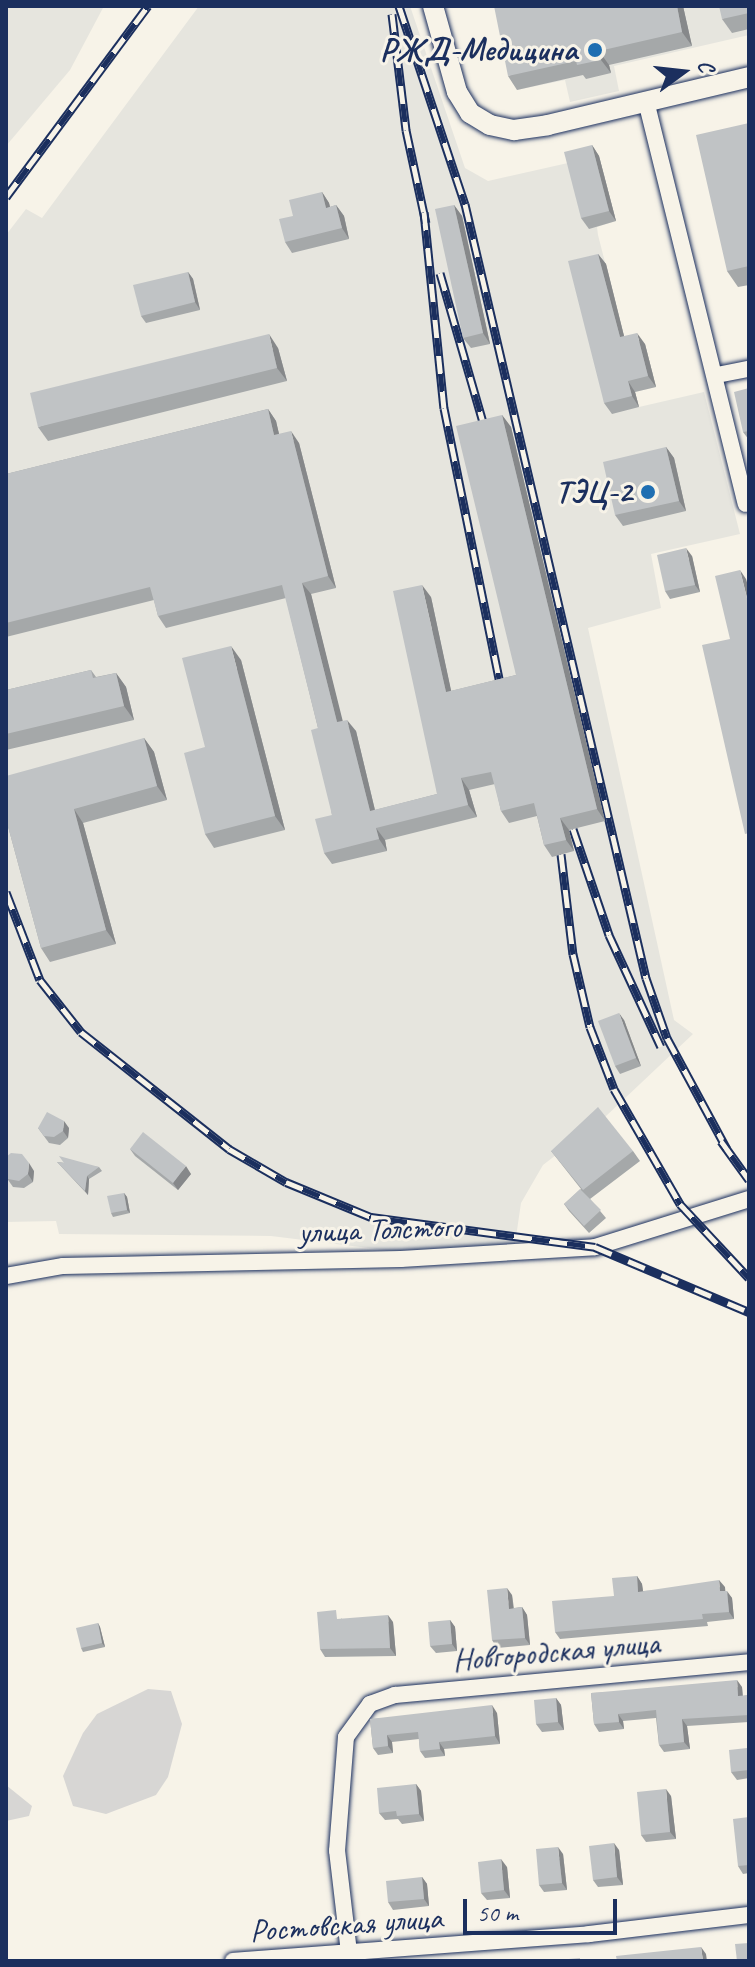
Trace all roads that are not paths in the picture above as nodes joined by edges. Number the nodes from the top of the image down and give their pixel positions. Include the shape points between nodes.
1 (433, 6) edge
2 (749, 77) edge
3 (646, 101) junction
4 (749, 369) edge
5 (717, 375) junction
6 (746, 504) dead end
7 (749, 1199) edge
8 (6, 1276) edge
9 (749, 1662) edge
10 (749, 1915) edge
11 (350, 1958) edge
12 (233, 1961) edge

1 - 3 street via 448,67 470,113 514,130
2 - 3 street
3 - 5 street
4 - 5 street
5 - 6 street
7 - 8 street, улица Толстого via 595,1247 401,1259 63,1266
9 - 11 street, Новгородская улица via 395,1695 370,1704 346,1737 342,1780 337,1851
10 - 11 street, Ростовская улица
11 - 12 street, Ростовская улица

